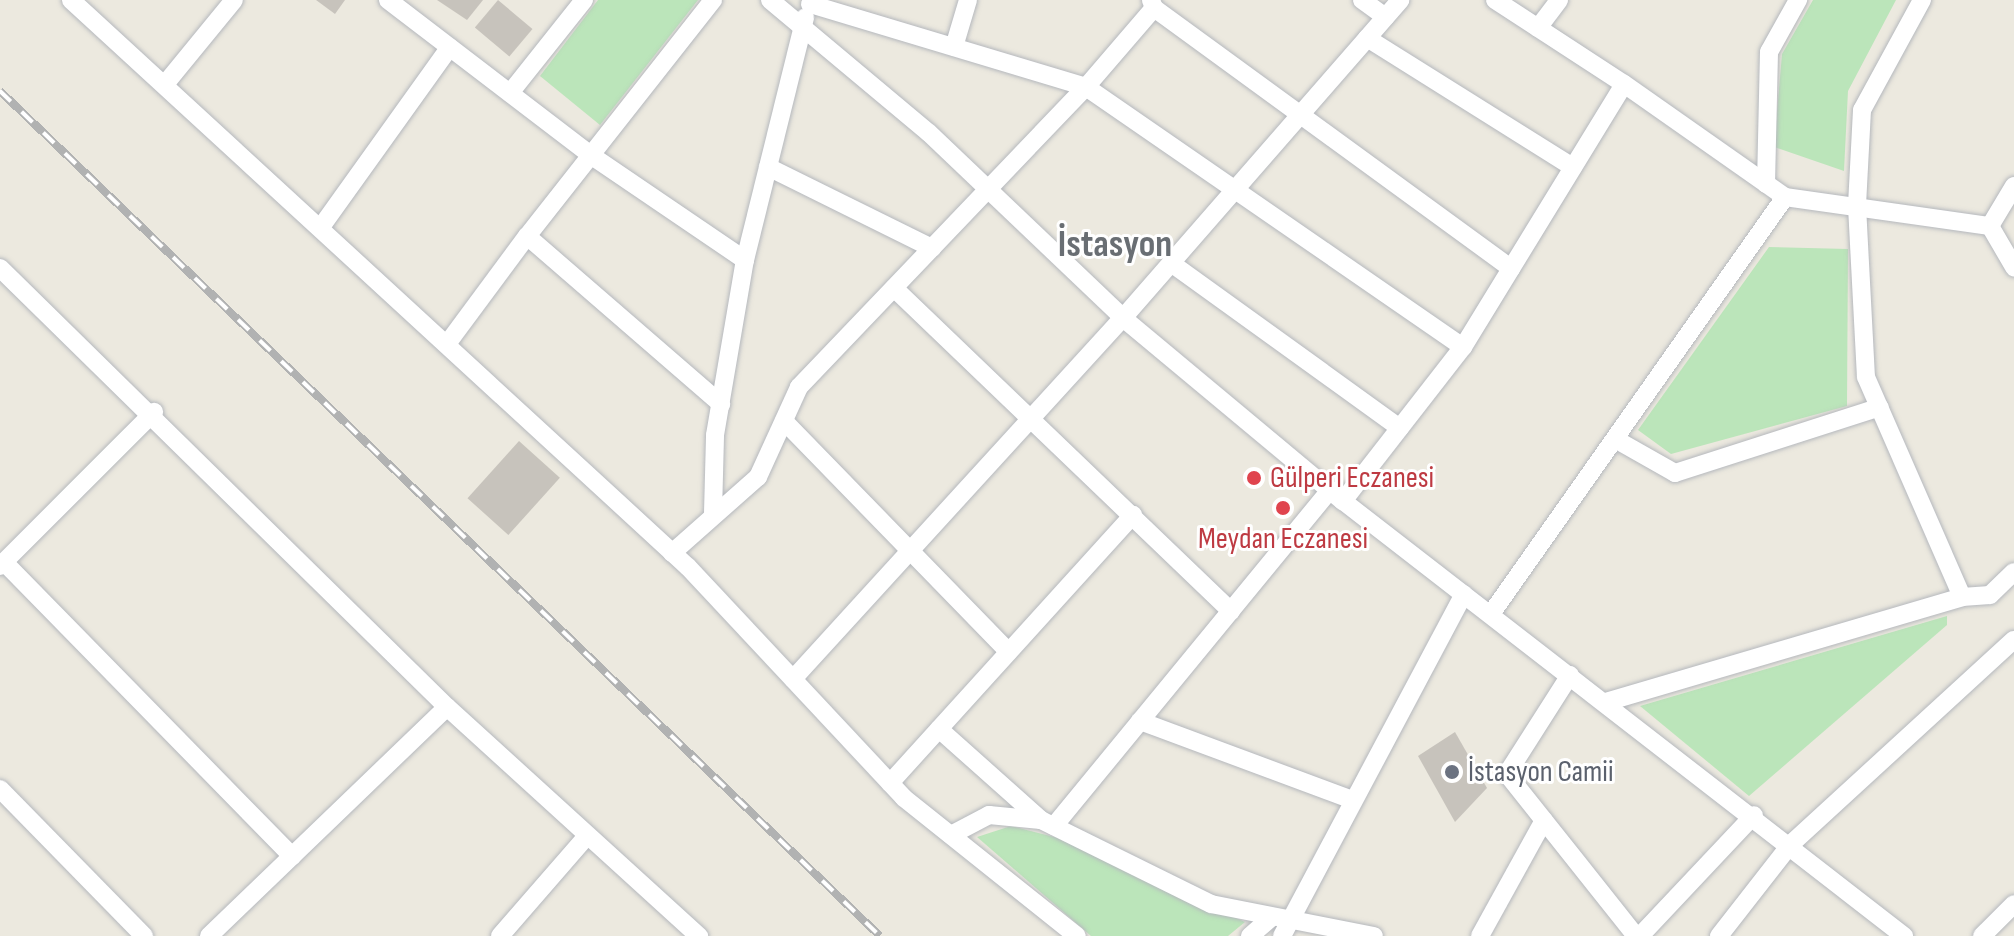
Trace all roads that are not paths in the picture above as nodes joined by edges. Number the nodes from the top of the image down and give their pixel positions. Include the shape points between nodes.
1 (71, 0) edge
2 (234, 0) edge
3 (388, 0) edge
4 (584, 0) edge
5 (713, 0) edge
6 (770, 0) edge
7 (968, 0) edge
8 (1362, 0) edge
9 (1400, 0) edge
10 (1495, 0) edge
11 (1559, 0) edge
12 (1798, 0) edge
13 (1922, 0) edge
14 (811, 2) edge
15 (1153, 4) edge
16 (1385, 17) junction
17 (802, 26) junction
18 (1538, 28) junction
19 (1367, 38) junction
20 (450, 47) junction
21 (954, 47) junction
22 (166, 83) junction
23 (1624, 84) junction
24 (1086, 87) junction
25 (510, 93) junction
26 (1297, 118) junction
27 (592, 156) junction
28 (768, 167) junction
29 (1573, 167) junction
30 (1766, 184) junction
31 (2014, 186) edge
32 (987, 191) junction
33 (1234, 191) junction
34 (1785, 197) junction
35 (1857, 206) junction
36 (1990, 226) junction
37 (321, 227) junction
38 (527, 236) junction
39 (932, 248) junction
40 (745, 260) junction
41 (1171, 263) junction
42 (2014, 267) edge
43 (0, 268) edge
44 (1511, 268) junction
45 (894, 288) junction
46 (1123, 318) junction
47 (447, 344) junction
48 (1463, 347) junction
49 (721, 404) junction
50 (1880, 407) junction
51 (154, 412) junction
52 (1033, 417) junction
53 (784, 421) junction
54 (1400, 428) junction
55 (1615, 439) junction
56 (1336, 496) junction
57 (713, 513) junction
58 (1133, 515) junction
59 (910, 551) junction
60 (672, 553) junction
61 (2, 564) edge
62 (2014, 572) edge
63 (1464, 594) junction
64 (1962, 597) junction
65 (1231, 611) junction
66 (1491, 614) junction
67 (2014, 640) edge
68 (1009, 652) junction
69 (1570, 675) junction
70 (793, 679) junction
71 (1606, 702) junction
72 (447, 707) junction
73 (1140, 721) junction
74 (939, 729) junction
75 (890, 783) junction
76 (0, 789) edge
77 (1352, 800) junction
78 (1754, 815) junction
79 (1544, 820) junction
80 (1048, 823) junction
81 (951, 835) junction
82 (586, 837) junction
83 (1791, 844) junction
84 (292, 856) junction
85 (2014, 904) edge
86 (1280, 925) edge
87 (144, 936) edge
88 (209, 936) edge
89 (500, 936) edge
90 (699, 936) edge
91 (1077, 936) edge
92 (1250, 936) edge
93 (1374, 936) edge
94 (1480, 936) edge
95 (1638, 936) edge
96 (1719, 936) edge
97 (1904, 936) edge
98 (1982, 936) edge

1 - 22 street
2 - 22 street
3 - 20 street
4 - 25 street
5 - 27 street
6 - 17 street
7 - 21 street
8 - 16 street
9 - 16 street
10 - 18 street
11 - 18 street
12 - 30 street via 1769,52
13 - 35 street via 1862,110
14 - 17 street
14 - 21 street
15 - 24 street
15 - 26 street
16 - 19 street
17 - 28 street
17 - 32 street
18 - 23 street
19 - 26 street
19 - 29 street
20 - 25 street
20 - 37 street
21 - 24 street
22 - 37 street
23 - 29 street
23 - 30 street
24 - 32 street
24 - 33 street
25 - 27 street
26 - 33 street
26 - 44 street
27 - 38 street
27 - 40 street
28 - 39 street
28 - 40 street
29 - 44 street
30 - 34 street
31 - 36 street
32 - 39 street
32 - 46 street
33 - 41 street
33 - 48 street
34 - 35 street
34 - 55 street
35 - 36 street
35 - 50 street via 1866,377
36 - 42 street
37 - 47 street
38 - 47 street
38 - 49 street
39 - 45 street
40 - 49 street
41 - 46 street
41 - 54 street
43 - 51 street
44 - 48 street
45 - 52 street
45 - 53 street via 799,387
46 - 52 street
46 - 56 street
47 - 60 street
48 - 54 street
49 - 57 street
50 - 55 street via 1675,473
50 - 64 street
51 - 61 street
51 - 72 street
52 - 58 street
52 - 59 street
53 - 57 street via 758,477
53 - 59 street
54 - 56 street
55 - 66 street
56 - 63 street
56 - 65 street
57 - 60 street
58 - 65 street
58 - 68 street
59 - 68 street
59 - 70 street
60 - 70 street
61 - 84 street
62 - 64 street via 1990,595
63 - 66 street
63 - 77 street
64 - 71 street
65 - 73 street
66 - 69 street
67 - 83 street
68 - 74 street
69 - 71 street
69 - 79 street via 1507,774
70 - 75 street
71 - 78 street
72 - 82 street
72 - 84 street
73 - 77 street
73 - 80 street
74 - 75 street
74 - 80 street
75 - 81 street
76 - 87 street
77 - 86 street
78 - 83 street
78 - 95 street
79 - 94 street
79 - 95 street
80 - 81 street via 989,815
80 - 86 street via 1211,904
81 - 91 street
82 - 89 street
82 - 90 street
83 - 96 street
83 - 97 street
84 - 88 street
85 - 98 street
86 - 92 street
86 - 93 street

